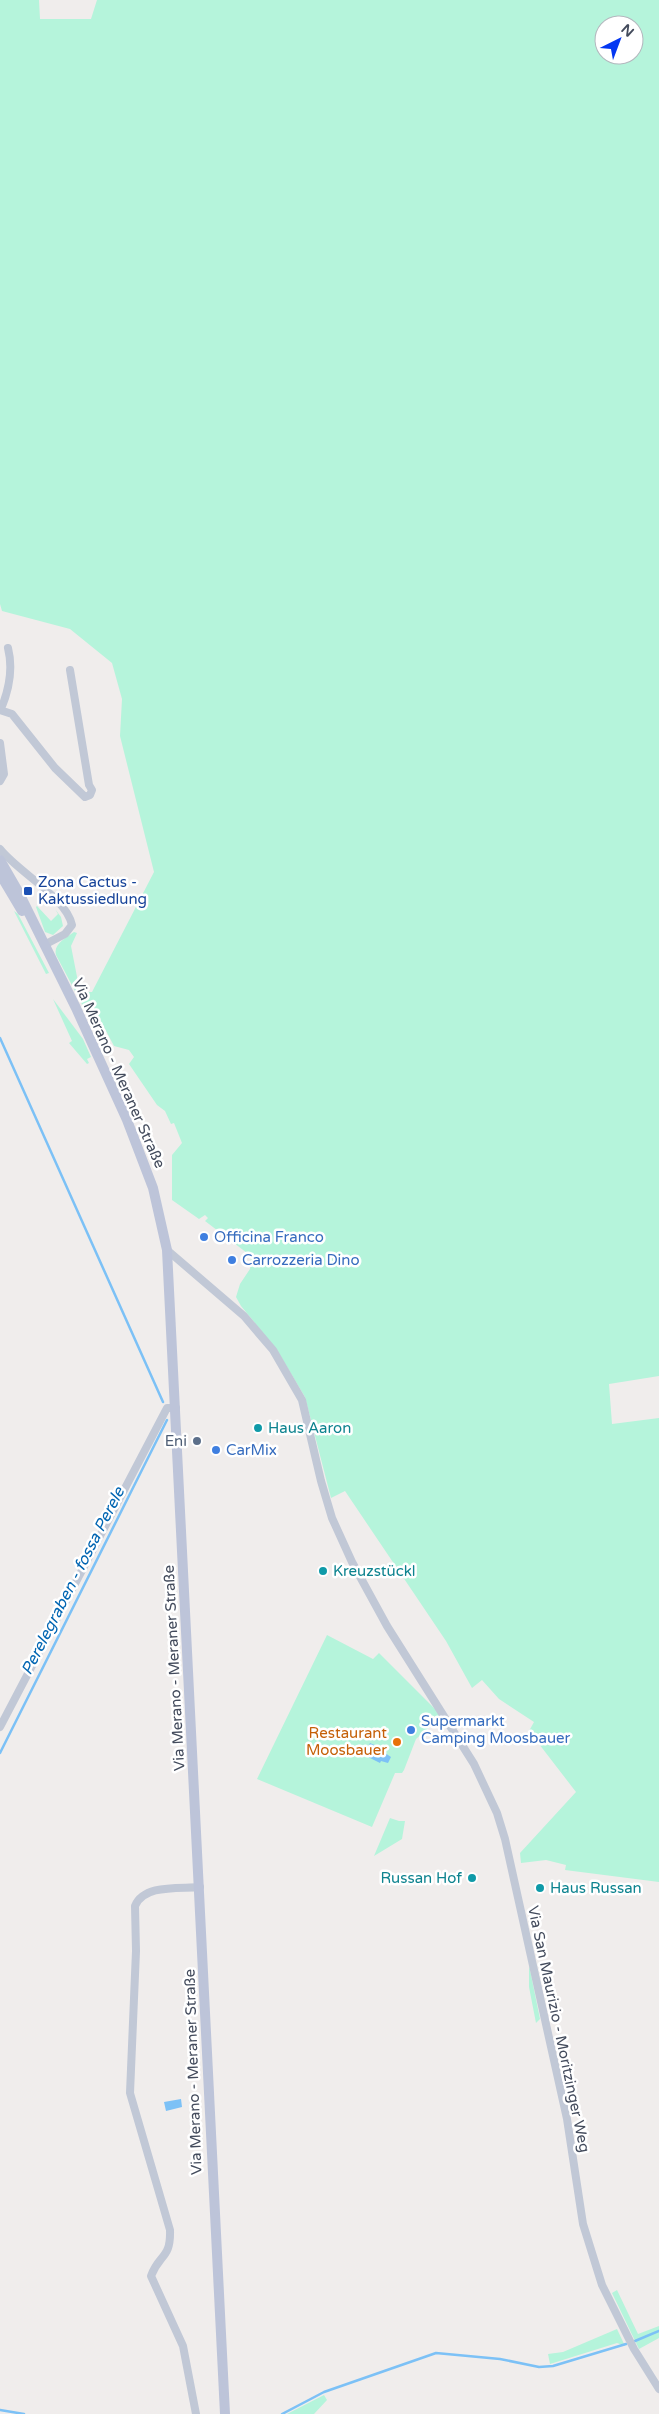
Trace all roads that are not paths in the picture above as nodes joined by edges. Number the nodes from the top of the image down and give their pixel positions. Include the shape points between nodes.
1 (8, 648) dead end
2 (70, 670) dead end
3 (0, 709) edge
4 (0, 743) edge
5 (0, 781) edge
6 (0, 849) edge
7 (0, 860) edge
8 (0, 874) edge
9 (44, 946) junction
10 (167, 1250) junction
11 (176, 1408) junction
12 (0, 1727) edge
13 (200, 1887) junction
14 (659, 2389) edge
15 (196, 2414) edge
16 (225, 2414) edge

1 - 3 street via 11,667 6,697
2 - 3 street via 92,790 90,795 85,797 55,768 12,714
4 - 5 street via 4,774
6 - 9 street via 64,907 70,917 72,925 65,934
7 - 9 main road, Via Merano - Meraner Straße
8 - 9 main road, Via Merano - Meraner Straße
9 - 10 main road, Via Merano - Meraner Straße via 93,1042 142,1154
10 - 11 main road, Via Merano - Meraner Straße
10 - 14 street, Via San Maurizio - Moritzinger Weg via 244,1316 273,1350 302,1400 323,1490 352,1562 387,1626 486,1788 509,1858 567,2120 583,2224 602,2285 634,2350
11 - 12 street via 167,1408
11 - 13 main road, Via Merano - Meraner Straße
13 - 15 street via 149,1892 135,1906 130,2093 170,2230 171,2245 151,2276 184,2346
13 - 16 main road, Via Merano - Meraner Straße

